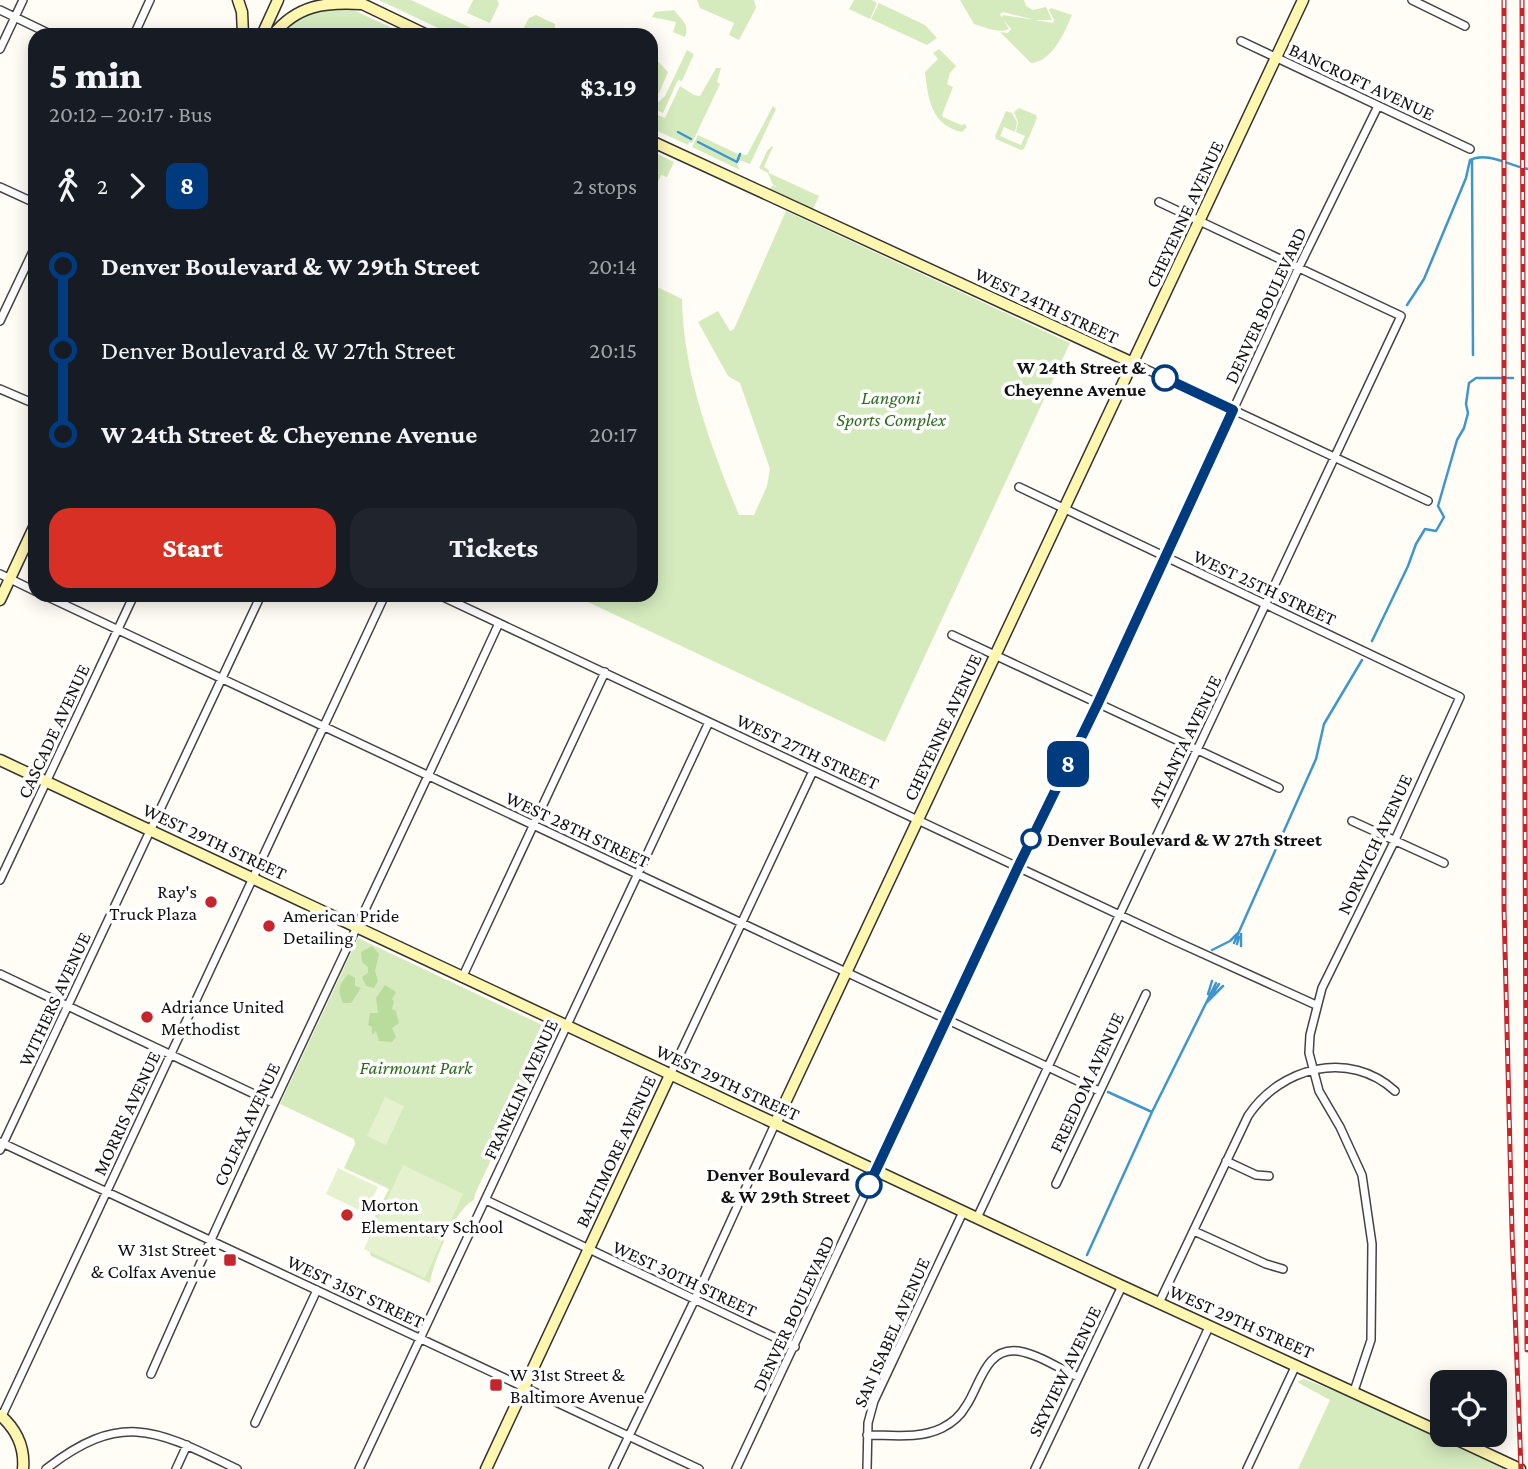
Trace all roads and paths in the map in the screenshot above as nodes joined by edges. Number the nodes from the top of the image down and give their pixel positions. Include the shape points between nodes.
1 (23, 0) edge
2 (150, 0) edge
3 (239, 0) edge
4 (278, 0) edge
5 (1303, 0) edge
6 (1412, 0) edge
7 (357, 2) edge
8 (0, 10) edge
9 (15, 17) junction
10 (1465, 26) dead end
11 (38, 28) edge
12 (137, 28) edge
13 (243, 28) edge
14 (265, 28) edge
15 (279, 28) edge
16 (412, 28) edge
17 (1241, 41) dead end
18 (0, 49) edge
19 (1276, 58) junction
20 (1378, 106) junction
21 (658, 144) edge
22 (1470, 149) dead end
23 (0, 187) edge
24 (28, 200) edge
25 (1159, 202) dead end
26 (1200, 222) junction
27 (28, 262) edge
28 (1299, 267) junction
29 (0, 321) edge
30 (1133, 363) junction
31 (0, 389) edge
32 (28, 401) edge
33 (1233, 410) junction
34 (1333, 458) junction
35 (1019, 487) dead end
36 (1427, 501) dead end
37 (1064, 508) junction
38 (28, 537) edge
39 (1164, 557) junction
40 (5, 576) edge
41 (28, 588) edge
42 (0, 600) edge
43 (59, 602) edge
44 (131, 602) edge
45 (258, 602) edge
46 (383, 602) edge
47 (454, 602) edge
48 (1266, 605) junction
49 (499, 623) junction
50 (117, 630) junction
51 (952, 635) dead end
52 (995, 655) junction
53 (604, 672) junction
54 (221, 678) junction
55 (1460, 697) joint
56 (1098, 703) junction
57 (709, 722) junction
58 (326, 727) junction
59 (1196, 750) junction
60 (0, 760) edge
61 (813, 771) junction
62 (429, 776) junction
63 (46, 783) junction
64 (1279, 788) dead end
65 (916, 820) junction
66 (1352, 821) dead end
67 (533, 825) junction
68 (150, 831) junction
69 (1395, 840) junction
70 (1444, 863) dead end
71 (1018, 867) junction
72 (637, 874) junction
73 (252, 877) junction
74 (0, 880) edge
75 (1119, 914) junction
76 (741, 923) junction
77 (358, 928) junction
78 (846, 972) junction
79 (0, 974) edge
80 (461, 978) junction
81 (1146, 994) dead end
82 (1316, 1005) junction
83 (68, 1006) junction
84 (947, 1019) junction
85 (566, 1026) junction
86 (170, 1054) junction
87 (1048, 1067) junction
88 (1312, 1070) junction
89 (670, 1074) junction
90 (1099, 1091) junction
91 (1395, 1091) dead end
92 (273, 1103) junction
93 (775, 1124) junction
94 (1, 1145) edge
95 (1226, 1161) junction
96 (876, 1171) junction
97 (1269, 1175) dead end
98 (1056, 1184) dead end
99 (107, 1192) junction
100 (486, 1200) junction
101 (963, 1212) junction
102 (978, 1218) junction
103 (1194, 1231) junction
104 (210, 1239) junction
105 (589, 1250) junction
106 (1283, 1269) dead end
107 (1122, 1286) junction
108 (317, 1290) junction
109 (695, 1299) junction
110 (1159, 1303) junction
111 (1209, 1327) junction
112 (419, 1339) junction
113 (795, 1347) junction
114 (1296, 1365) junction
115 (150, 1374) dead end
116 (1078, 1377) junction
117 (523, 1387) junction
118 (1354, 1391) junction
119 (1, 1416) edge
120 (256, 1423) dead end
121 (1430, 1427) edge
122 (867, 1434) junction
123 (629, 1436) junction
124 (187, 1445) junction
125 (1473, 1447) edge
126 (23, 1469) edge
127 (46, 1469) edge
128 (176, 1469) edge
129 (237, 1469) edge
130 (359, 1469) edge
131 (486, 1469) edge
132 (613, 1469) edge
133 (699, 1469) edge
134 (736, 1469) edge
135 (867, 1469) edge
136 (1035, 1469) edge
137 (1143, 1469) edge
138 (1247, 1469) edge
139 (1520, 1469) edge

1 - 9 street
2 - 12 street
3 - 13 street
4 - 14 street
5 - 19 street, CHEYENNE AVENUE
6 - 10 street
7 - 15 street via 333,2 303,10
7 - 16 street
8 - 9 street
9 - 11 street
9 - 18 street
17 - 19 street, BANCROFT AVENUE
19 - 20 street, BANCROFT AVENUE
19 - 26 street, CHEYENNE AVENUE
20 - 22 street, BANCROFT AVENUE
20 - 28 street, DENVER BOULEVARD
21 - 30 street, WEST 24TH STREET
23 - 24 street
25 - 26 street
26 - 28 street
26 - 30 street, CHEYENNE AVENUE
27 - 29 street
28 - 33 street, DENVER BOULEVARD
28 - 34 street, ATLANTA AVENUE via 1401,316
30 - 33 street, WEST 24TH STREET
30 - 37 street, CHEYENNE AVENUE
31 - 32 street
33 - 34 street, WEST 24TH STREET
33 - 39 street, DENVER BOULEVARD
34 - 36 street, WEST 24TH STREET
34 - 48 street, ATLANTA AVENUE
35 - 37 street, WEST 25TH STREET
37 - 39 street, WEST 25TH STREET
37 - 52 street, CHEYENNE AVENUE
38 - 40 street
39 - 48 street, WEST 25TH STREET
39 - 56 street, DENVER BOULEVARD
40 - 41 street
40 - 42 street
43 - 50 street, WEST 28TH STREET
44 - 50 street, CASCADE AVENUE
45 - 54 street, WITHERS AVENUE
46 - 58 street, MORRIS AVENUE
47 - 49 street, WEST 27TH STREET
48 - 55 street, WEST 25TH STREET
48 - 59 street, ATLANTA AVENUE
49 - 53 street, WEST 27TH STREET
49 - 62 street, COLFAX AVENUE
50 - 54 street, WEST 28TH STREET
50 - 63 street, CASCADE AVENUE
51 - 52 street
52 - 56 street
52 - 65 street, CHEYENNE AVENUE
53 - 57 street, WEST 27TH STREET
53 - 67 street
54 - 58 street, WEST 28TH STREET
54 - 68 street, WITHERS AVENUE
55 - 69 street, NORWICH AVENUE
56 - 59 street
56 - 71 street, DENVER BOULEVARD
57 - 61 street, WEST 27TH STREET
57 - 72 street, FRANKLIN AVENUE
58 - 62 street, WEST 28TH STREET
58 - 73 street, MORRIS AVENUE
59 - 64 street
59 - 75 street, ATLANTA AVENUE
60 - 63 street, WEST 29TH STREET
61 - 65 street, WEST 27TH STREET
61 - 76 street, BALTIMORE AVENUE
62 - 67 street, WEST 28TH STREET
62 - 77 street, COLFAX AVENUE
63 - 68 street, WEST 29TH STREET
63 - 74 street, CASCADE AVENUE
65 - 71 street, WEST 27TH STREET
65 - 78 street, CHEYENNE AVENUE
66 - 69 street
67 - 72 street, WEST 28TH STREET
67 - 80 street
68 - 73 street, WEST 29TH STREET
68 - 83 street, WITHERS AVENUE
69 - 70 street
69 - 82 street, NORWICH AVENUE
71 - 75 street, WEST 27TH STREET
71 - 84 street, DENVER BOULEVARD
72 - 76 street, WEST 28TH STREET
72 - 85 street, FRANKLIN AVENUE
73 - 77 street, WEST 29TH STREET
73 - 86 street, MORRIS AVENUE
75 - 82 street, WEST 27TH STREET
75 - 87 street, ATLANTA AVENUE
76 - 78 street, WEST 28TH STREET
76 - 89 street, BALTIMORE AVENUE
77 - 80 street, WEST 29TH STREET
77 - 92 street, COLFAX AVENUE
78 - 84 street, WEST 28TH STREET
78 - 93 street, CHEYENNE AVENUE
79 - 83 street
80 - 85 street, WEST 29TH STREET
81 - 90 street, FREEDOM AVENUE
82 - 88 street, NORWICH AVENUE via 1309,1053
83 - 86 street
83 - 94 street, WITHERS AVENUE
84 - 87 street, WEST 28TH STREET
84 - 96 street, DENVER BOULEVARD
85 - 89 street, WEST 29TH STREET
85 - 100 street, FRANKLIN AVENUE
86 - 92 street
86 - 99 street, MORRIS AVENUE
87 - 90 street, WEST 28TH STREET
87 - 102 street, ATLANTA AVENUE
88 - 91 street via 1362,1072
88 - 95 street via 1284,1080 1255,1105
88 - 118 street via 1362,1175 1370,1230 1371,1340
89 - 93 street, WEST 29TH STREET
89 - 105 street, BALTIMORE AVENUE
90 - 98 street, FREEDOM AVENUE
92 - 104 street, COLFAX AVENUE
93 - 96 street, WEST 29TH STREET
93 - 109 street, CHEYENNE AVENUE
94 - 99 street, WEST 31ST STREET
95 - 97 street via 1256,1175
95 - 103 street
96 - 101 street, WEST 29TH STREET
96 - 113 street, DENVER BOULEVARD
99 - 104 street, WEST 31ST STREET
99 - 119 street, MORRIS AVENUE
100 - 105 street, WEST 30TH STREET
100 - 112 street, FRANKLIN AVENUE
101 - 102 street, WEST 29TH STREET
101 - 122 street, SAN ISABEL AVENUE via 874,1401
102 - 107 street, WEST 29TH STREET
103 - 106 street
103 - 110 street
104 - 108 street, WEST 31ST STREET
104 - 115 street, COLFAX AVENUE
105 - 109 street, WEST 30TH STREET
105 - 117 street, BALTIMORE AVENUE
107 - 110 street, WEST 29TH STREET
107 - 116 street, SKYVIEW AVENUE
108 - 112 street, WEST 31ST STREET
108 - 120 street
109 - 113 street, WEST 30TH STREET
109 - 123 street, CHEYENNE AVENUE
110 - 111 street, WEST 29TH STREET
111 - 114 street, WEST 29TH STREET
111 - 137 street
112 - 117 street, WEST 31ST STREET
112 - 130 street, FRANKLIN AVENUE
113 - 134 street, DENVER BOULEVARD
114 - 118 street, WEST 29TH STREET
114 - 138 street
116 - 122 street via 1027,1354 1002,1353 989,1363 966,1408 941,1429 919,1435
116 - 136 street, SKYVIEW AVENUE
117 - 123 street, WEST 31ST STREET
117 - 131 street, BALTIMORE AVENUE
118 - 121 street, WEST 29TH STREET
119 - 126 street via 22,1447
122 - 135 street, SAN ISABEL AVENUE
123 - 132 street, CHEYENNE AVENUE
123 - 133 street, WEST 31ST STREET
124 - 127 street via 157,1434 108,1435 84,1443
124 - 128 street
124 - 129 street
125 - 139 street

